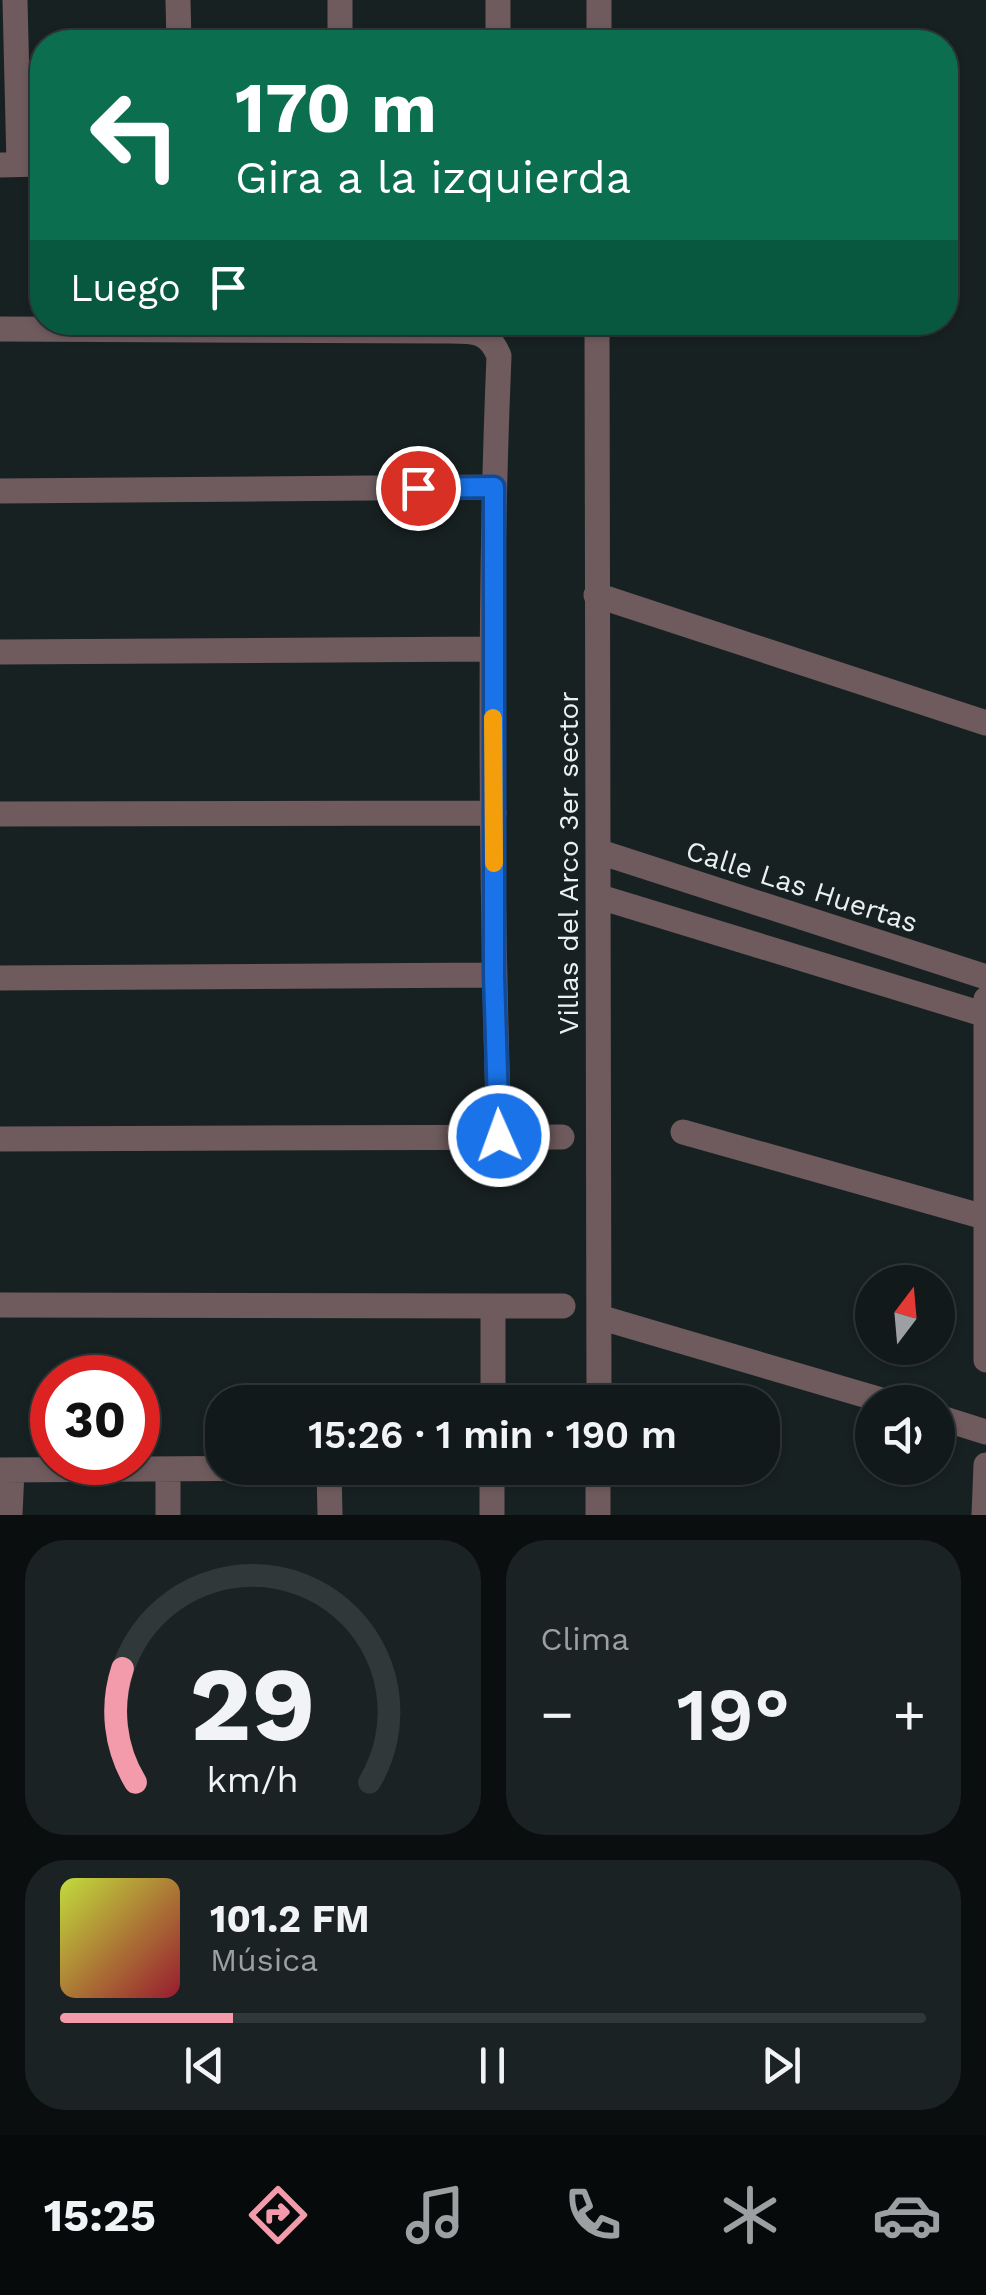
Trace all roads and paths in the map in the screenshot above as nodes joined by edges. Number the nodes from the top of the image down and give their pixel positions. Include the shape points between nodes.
1 (15, 0) edge
2 (178, 0) edge
3 (340, 0) edge
4 (498, 0) edge
5 (599, 0) edge
6 (179, 30) edge
7 (340, 30) edge
8 (498, 30) edge
9 (598, 30) edge
10 (21, 165) edge
11 (0, 328) edge
12 (30, 328) edge
13 (482, 335) edge
14 (597, 335) edge
15 (494, 487) junction
16 (0, 491) edge
17 (596, 595) junction
18 (492, 648) junction
19 (0, 652) edge
20 (986, 723) edge
21 (494, 813) junction
22 (0, 814) edge
23 (600, 852) junction
24 (600, 897) junction
25 (986, 959) edge
26 (494, 975) junction
27 (986, 977) edge
28 (0, 978) edge
29 (986, 1015) edge
30 (683, 1132) dead end
31 (499, 1136) junction
32 (562, 1137) dead end
33 (0, 1140) edge
34 (984, 1217) edge
35 (0, 1304) edge
36 (493, 1306) junction
37 (563, 1306) dead end
38 (599, 1317) junction
39 (986, 1360) edge
40 (493, 1385) edge
41 (598, 1385) edge
42 (855, 1392) edge
43 (955, 1422) edge
44 (986, 1432) edge
45 (986, 1466) edge
46 (205, 1469) edge
47 (6, 1470) edge
48 (168, 1470) junction
49 (329, 1485) edge
50 (492, 1485) edge
51 (598, 1485) edge
52 (10, 1515) edge
53 (168, 1515) edge
54 (330, 1515) edge
55 (492, 1515) edge
56 (598, 1515) edge
57 (984, 1515) edge

1 - 10 street
2 - 6 street
3 - 7 street
4 - 8 street
5 - 9 street
11 - 12 street
13 - 15 street via 499,356
14 - 17 street, Villas del Arco 3er sector
15 - 16 street
15 - 18 street
17 - 20 street
17 - 23 street, Villas del Arco 3er sector
18 - 19 street
18 - 21 street
21 - 22 street
21 - 26 street
23 - 24 street, Villas del Arco 3er sector
23 - 27 street, Calle Las Huertas
24 - 29 street
24 - 38 street, Villas del Arco 3er sector
25 - 27 street
26 - 28 street
26 - 31 street
27 - 29 street
29 - 34 street
30 - 34 street
31 - 32 street
31 - 33 street
34 - 39 street
35 - 36 street
36 - 37 street
36 - 40 street
38 - 41 street, Villas del Arco 3er sector
38 - 42 street
43 - 44 street
45 - 57 street
46 - 48 street
47 - 48 street
47 - 52 street
48 - 53 street
49 - 54 street
50 - 55 street
51 - 56 street

